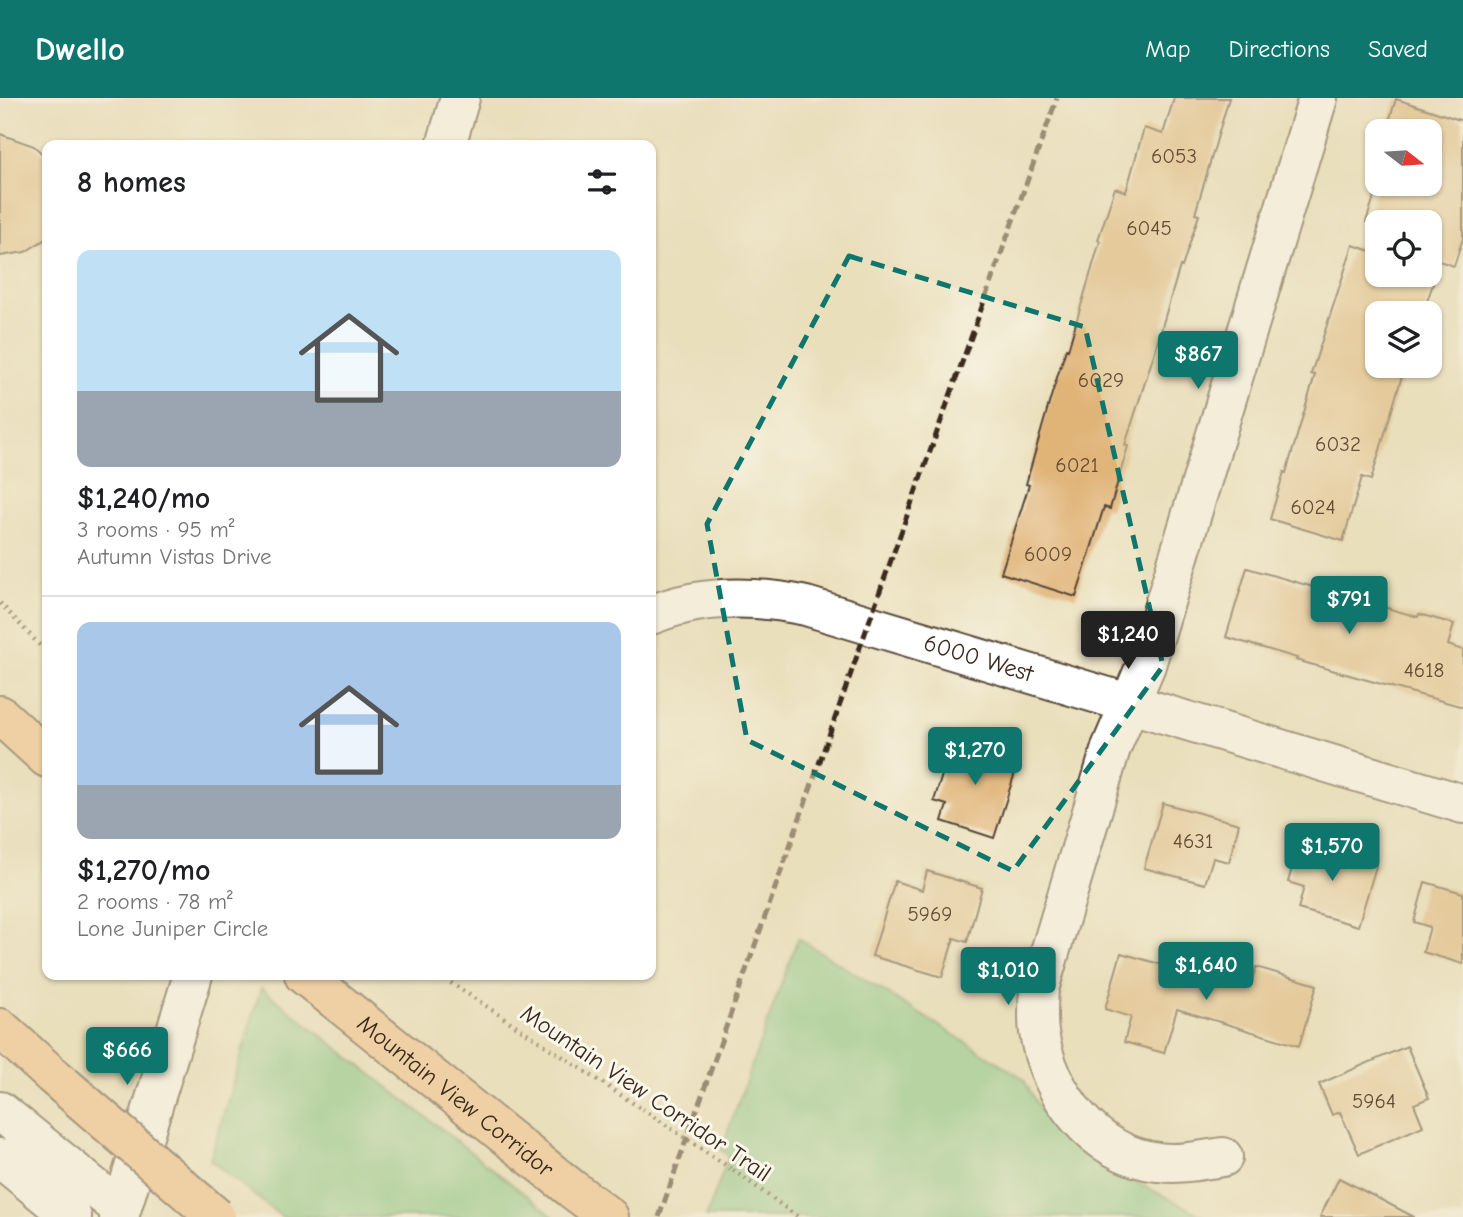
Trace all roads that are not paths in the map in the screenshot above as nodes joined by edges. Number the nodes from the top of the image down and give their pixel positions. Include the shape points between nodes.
1 (460, 98) edge
2 (1318, 98) edge
3 (447, 140) edge
4 (656, 613) edge
5 (1130, 703) junction
6 (0, 715) edge
7 (42, 753) edge
8 (1463, 804) edge
9 (191, 980) edge
10 (311, 980) edge
11 (0, 1028) edge
12 (0, 1111) edge
13 (1223, 1157) dead end
14 (0, 1158) edge
15 (120, 1213) edge
16 (72, 1217) edge
17 (216, 1217) edge
18 (609, 1217) edge

1 - 3 street
2 - 5 street via 1146,664
4 - 5 street, 6000 West via 718,599 776,600
5 - 8 street, 6000 West
5 - 13 street via 1111,748 1045,966 1039,989 1039,1031 1060,1093 1086,1127 1104,1141 1156,1162
6 - 7 highway
9 - 15 street
10 - 18 highway, Mountain View Corridor
11 - 17 highway, bridge
12 - 15 street
14 - 16 street

